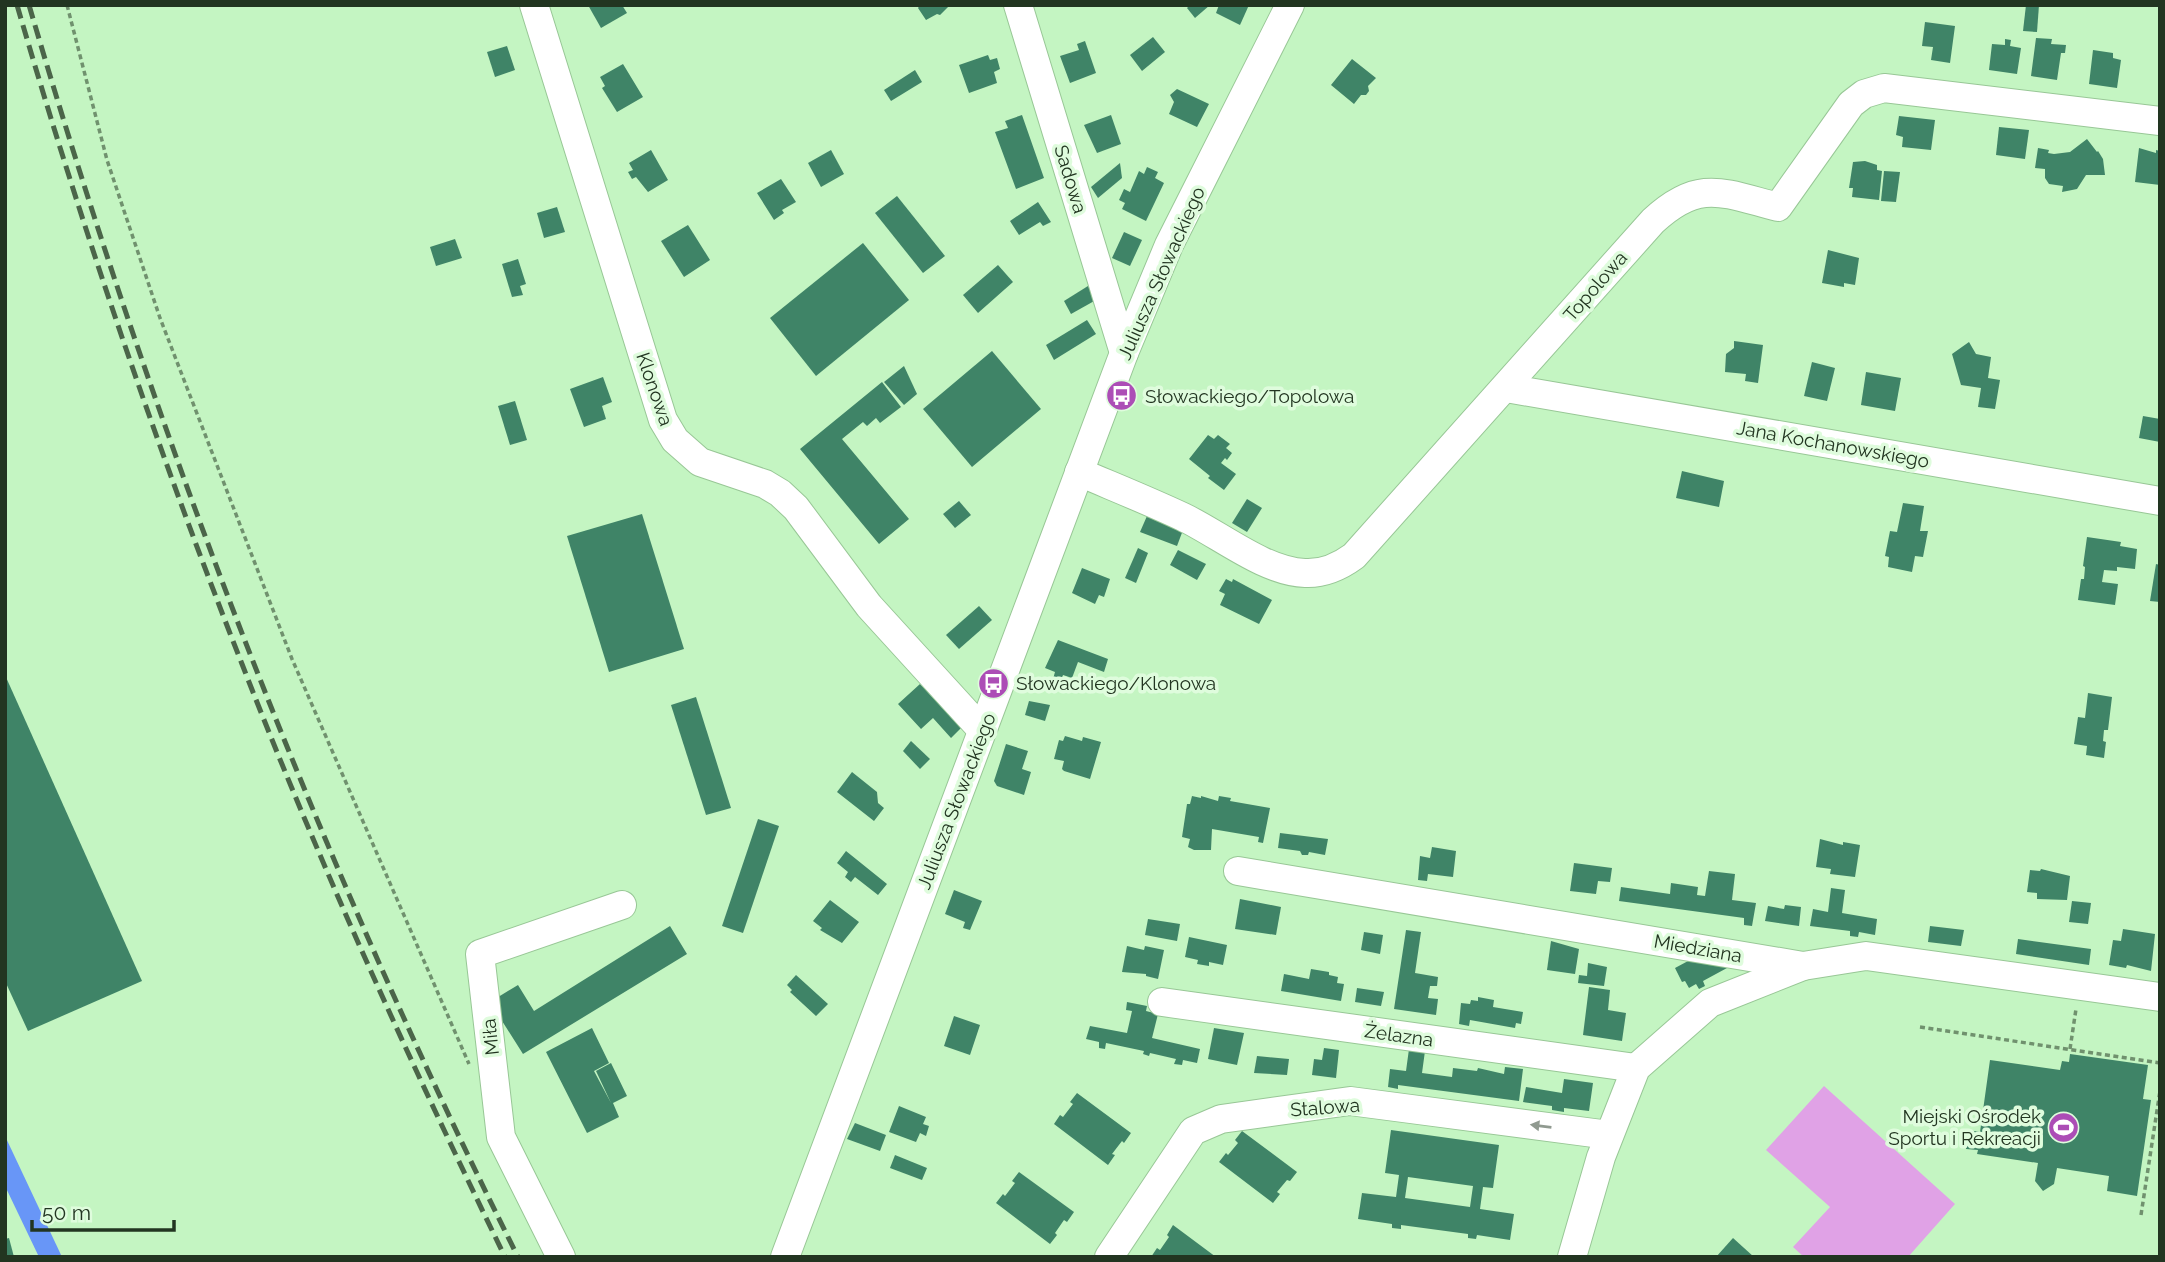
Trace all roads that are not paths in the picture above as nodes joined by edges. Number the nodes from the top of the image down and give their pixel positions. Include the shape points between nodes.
1 (534, 5) edge
2 (1018, 5) edge
3 (1290, 5) edge
4 (2160, 121) edge
5 (1124, 353) junction
6 (1506, 388) junction
7 (1079, 472) junction
8 (2160, 501) edge
9 (982, 730) junction
10 (1238, 871) dead end
11 (622, 905) dead end
12 (1803, 966) junction
13 (2160, 997) edge
14 (1163, 1002) dead end
15 (1636, 1068) junction
16 (1609, 1135) junction
17 (561, 1257) edge
18 (785, 1257) edge
19 (1109, 1257) edge
20 (1572, 1257) edge

1 - 9 street, Klonowa via 663,420 675,439 700,462 780,492 869,606
2 - 5 street, Sadowa
3 - 5 street, Juliusza Słowackiego via 1169,245
4 - 6 street, Topolowa via 1884,88 1864,94 1851,104 1778,207 1717,192 1693,194 1672,203
5 - 7 street, Juliusza Słowackiego
6 - 7 street, Topolowa via 1354,556 1317,573 1271,565 1184,517
6 - 8 street, Jana Kochanowskiego
7 - 9 street, Juliusza Słowackiego
9 - 18 street, Juliusza Słowackiego
10 - 12 street, Miedziana
11 - 17 street, Miła via 480,954 501,1137
12 - 13 street, Miedziana via 1866,956
12 - 15 street via 1710,1003
14 - 15 street, Żelazna
15 - 16 street
16 -> 19 street, Stalowa via 1350,1101 1221,1119 1193,1131
16 - 20 street

